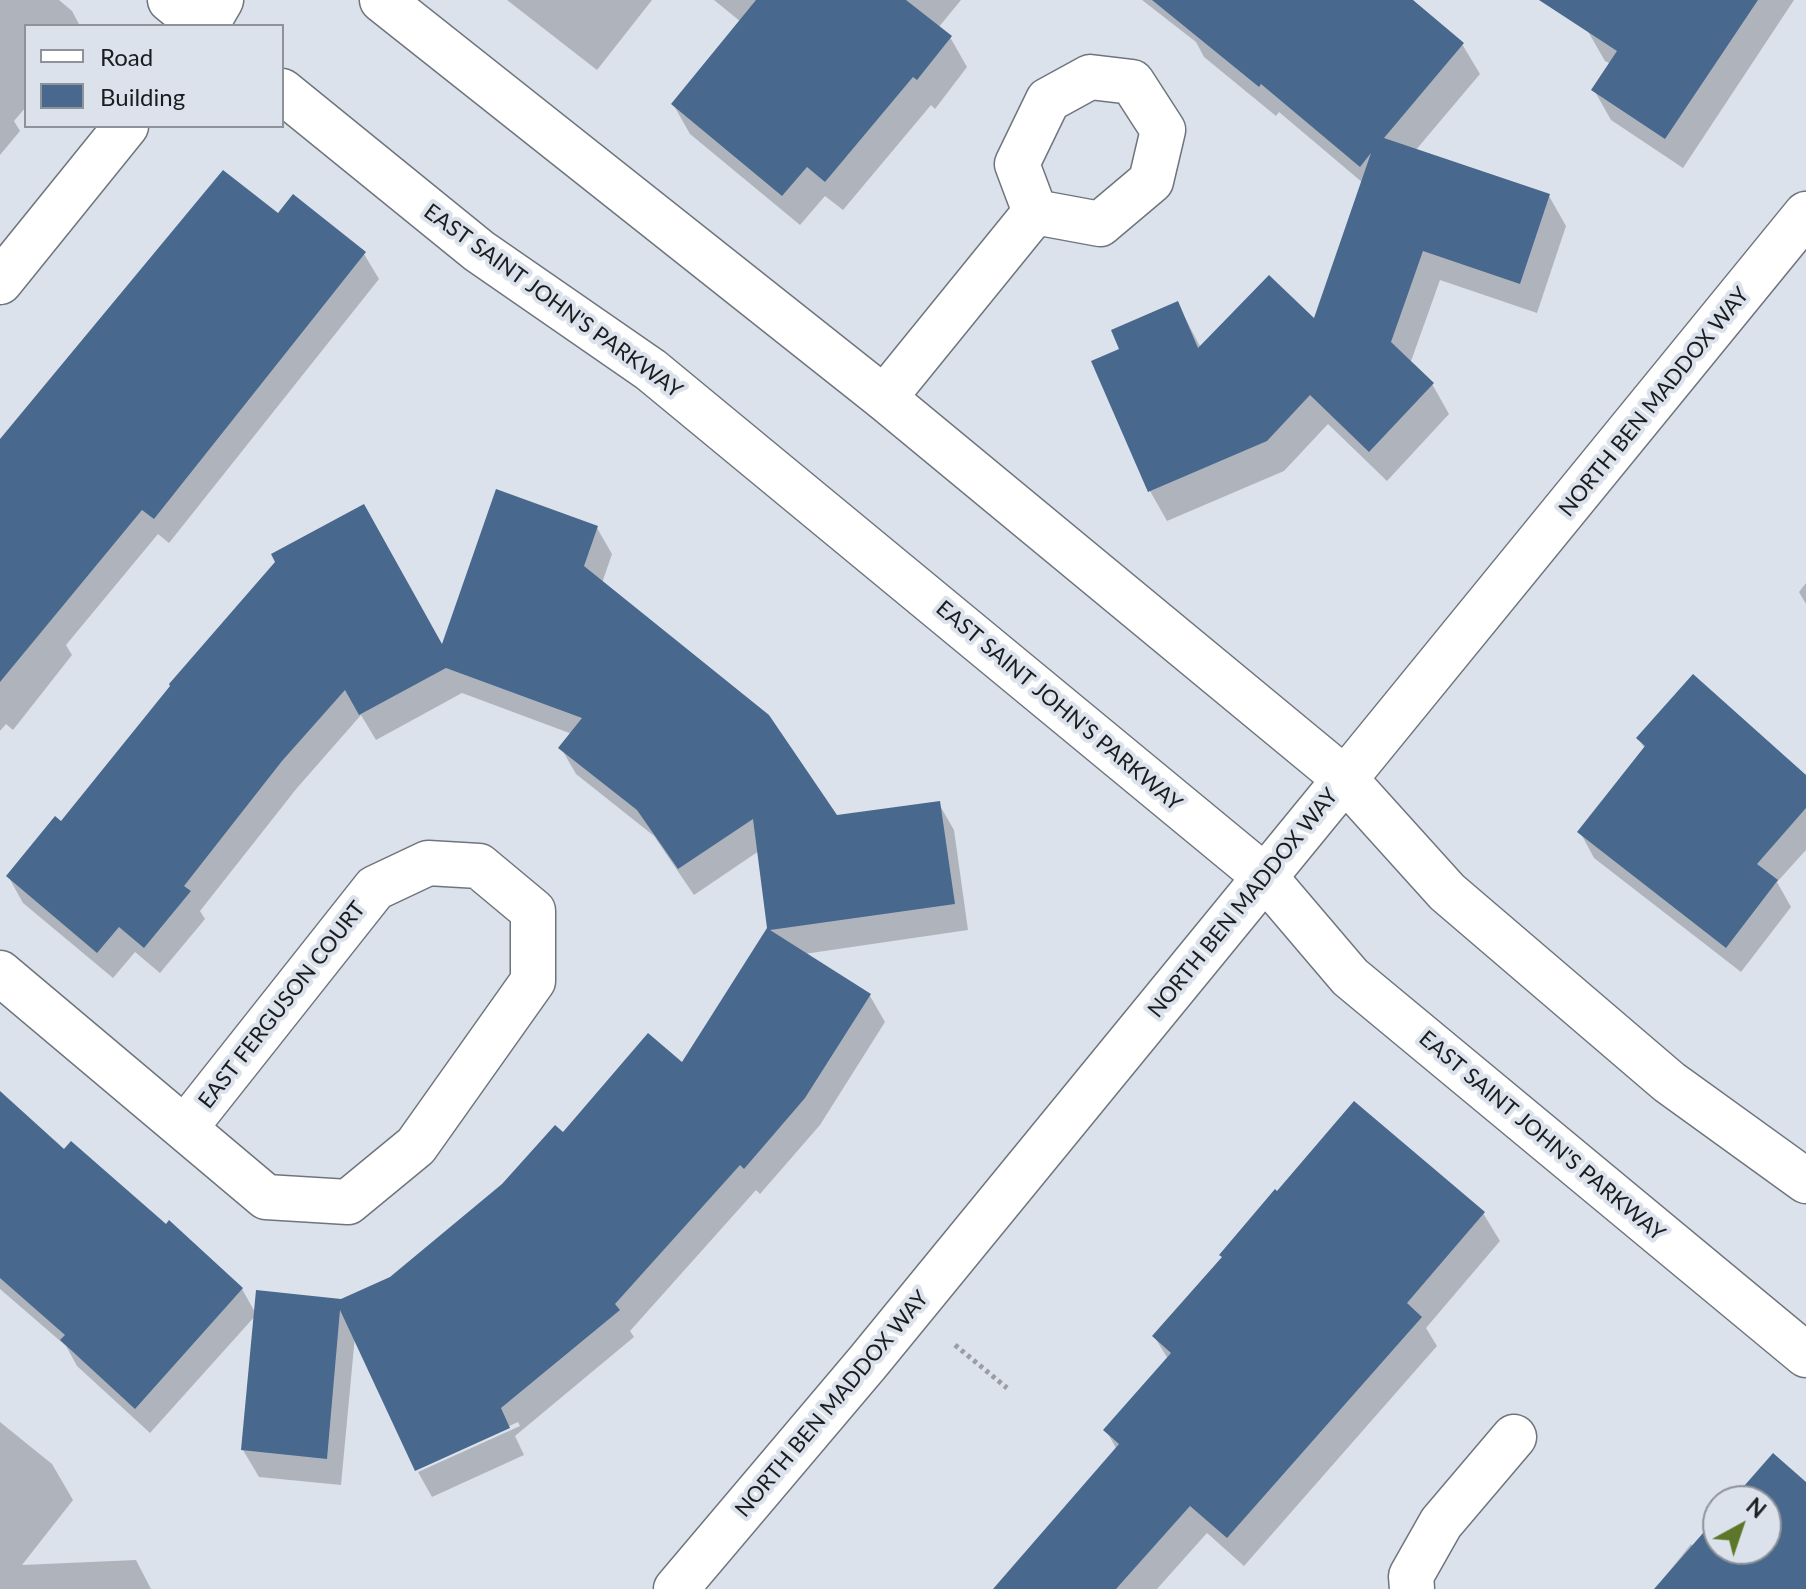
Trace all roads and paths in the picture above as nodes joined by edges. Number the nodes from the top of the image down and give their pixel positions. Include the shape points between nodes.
1 (170, 0) edge
2 (221, 0) edge
3 (382, 0) edge
4 (201, 24) edge
5 (205, 24) edge
6 (284, 93) edge
7 (124, 128) edge
8 (1035, 212) dead end
9 (1806, 214) edge
10 (0, 282) edge
11 (884, 398) junction
12 (1345, 779) junction
13 (1264, 876) junction
14 (0, 973) edge
15 (185, 1128) junction
16 (1806, 1181) edge
17 (912, 1308) junction
18 (1806, 1355) edge
19 (1007, 1388) dead end
20 (1514, 1437) dead end
21 (676, 1589) edge
22 (1412, 1589) edge

1 - 4 main road
2 - 5 main road
3 - 11 main road
6 - 13 main road, EAST SAINT JOHN'S PARKWAY via 479,251 651,370
7 - 10 main road
8 - 11 main road
9 - 12 main road, NORTH BEN MADDOX WAY
11 - 12 main road
12 - 13 main road, NORTH BEN MADDOX WAY
12 - 16 main road via 1447,892 1669,1082
13 - 17 main road, NORTH BEN MADDOX WAY
13 - 18 main road, EAST SAINT JOHN'S PARKWAY via 1350,977
14 - 15 main road, EAST FERGUSON COURT
15 - 15 main road, EAST FERGUSON COURT via 266,1197 348,1202 416,1146 533,981 533,911 479,866 428,863 375,888
17 - 19 path
17 - 21 main road, NORTH BEN MADDOX WAY
20 - 22 main road via 1441,1523 1411,1576

